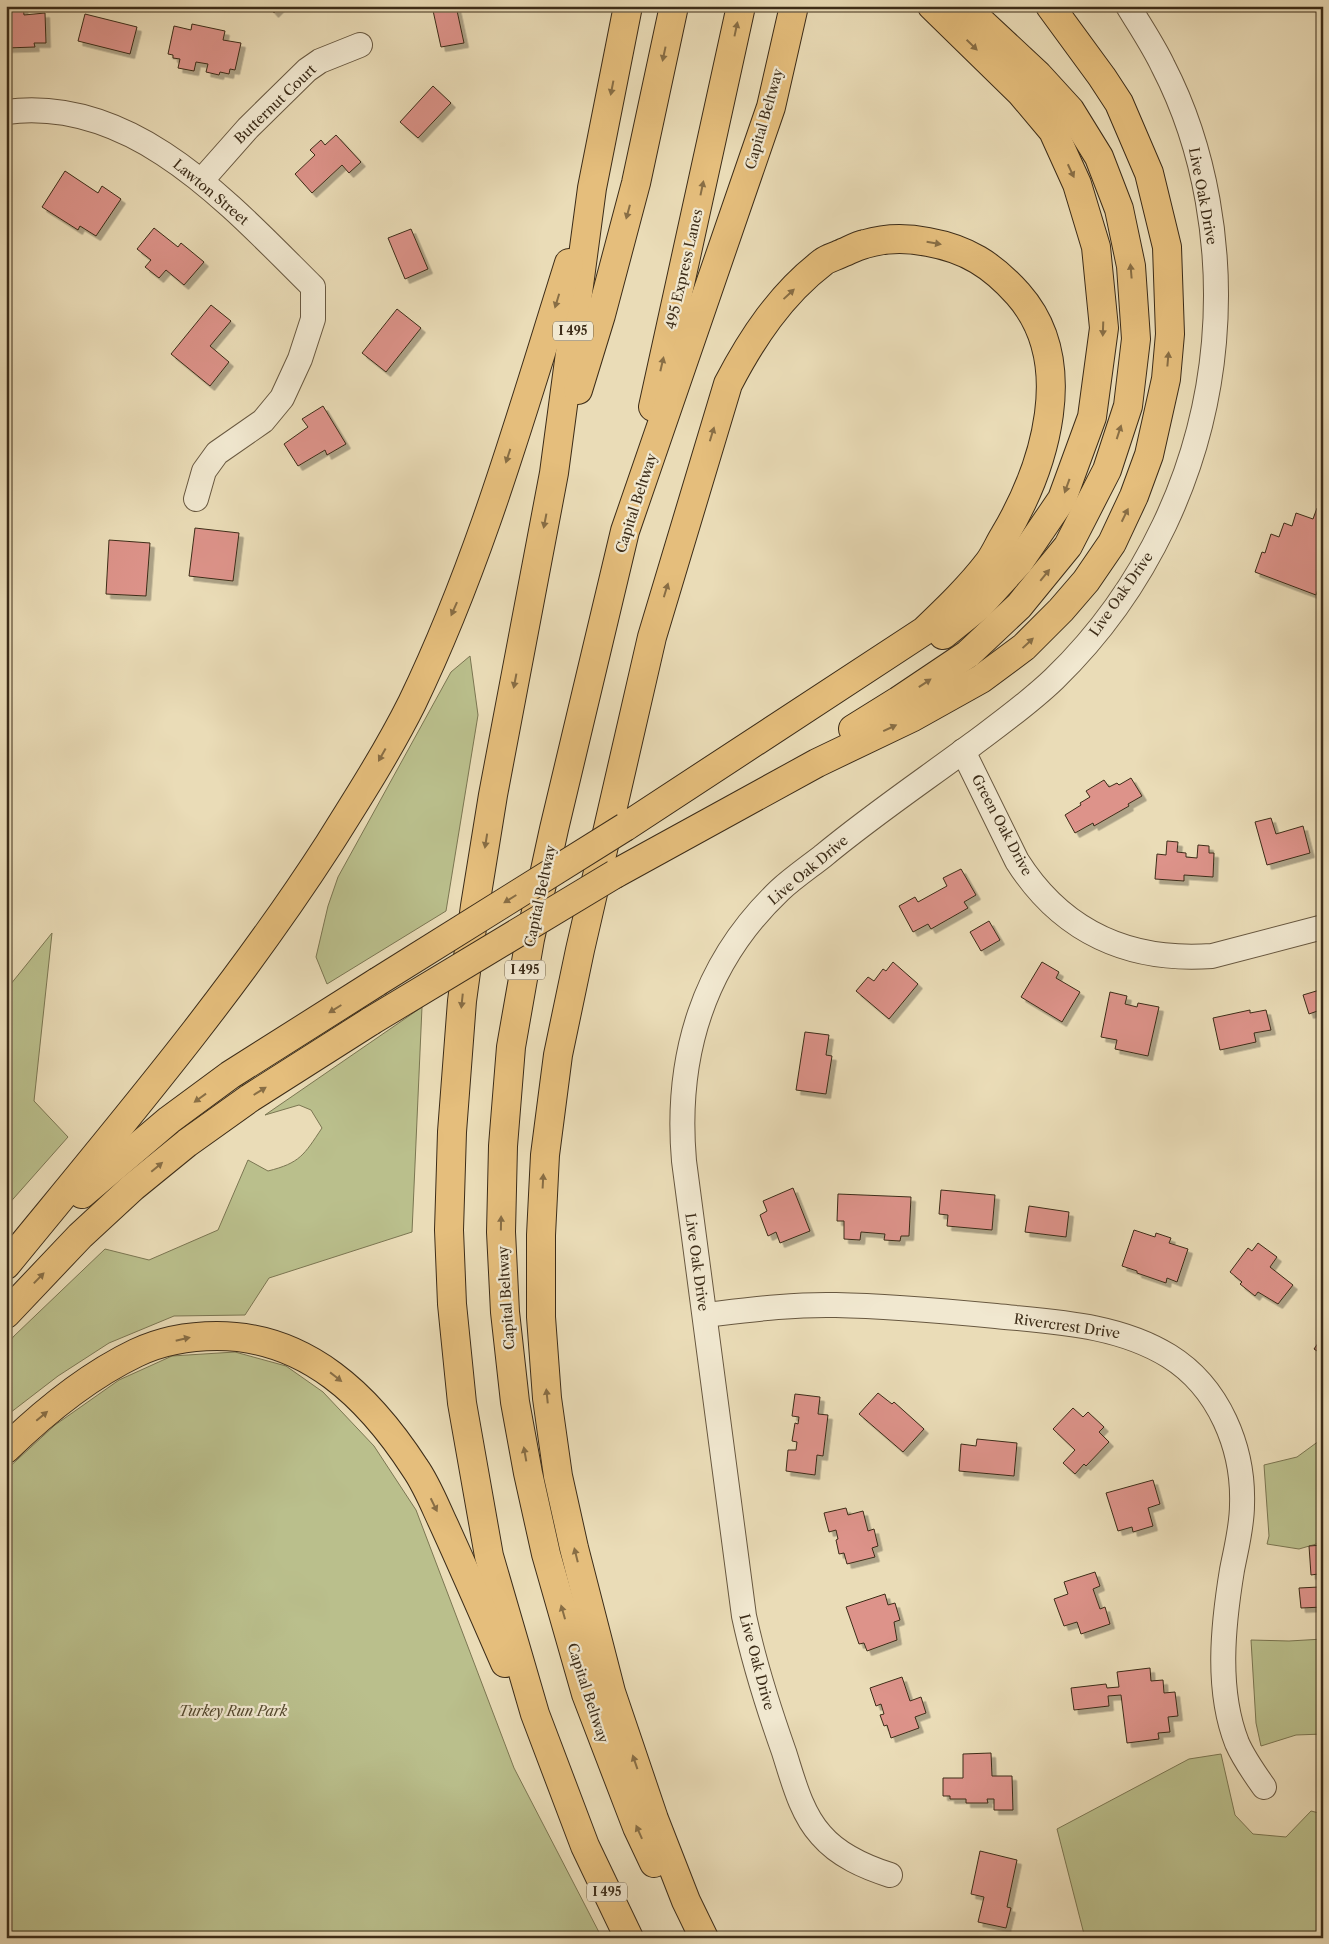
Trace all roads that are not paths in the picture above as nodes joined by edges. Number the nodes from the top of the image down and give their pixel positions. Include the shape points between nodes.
1 (628, 6) edge
2 (674, 6) edge
3 (741, 6) edge
4 (794, 6) edge
5 (964, 6) edge
6 (1050, 6) edge
7 (1128, 6) edge
8 (934, 8) edge
9 (360, 45) dead end
10 (6, 112) edge
11 (202, 180) junction
12 (592, 188) junction
13 (554, 473) junction
14 (196, 500) dead end
15 (625, 531) junction
16 (963, 751) junction
17 (625, 827) junction
18 (615, 874) junction
19 (1323, 927) edge
20 (6, 1267) edge
21 (6, 1314) edge
22 (705, 1316) junction
23 (6, 1449) edge
24 (1264, 1787) dead end
25 (585, 1846) junction
26 (890, 1875) dead end
27 (629, 1938) edge
28 (692, 1938) edge
29 (704, 1938) edge

1 -> 12 highway, I 495
2 -> 13 highway via 633,193
15 -> 3 highway, 495 Express Lanes
4 - 15 highway, Capital Beltway / I 495 via 771,107
18 -> 5 highway via 898,701 968,654 1019,606 1068,546 1107,470 1128,406 1136,339 1131,266 1119,209 1099,157 1070,110 1038,75
18 -> 6 highway via 981,678 1024,647 1061,610 1112,543 1149,455 1166,379 1170,334 1167,248 1149,173 1119,103
7 - 16 street, Live Oak Drive via 1164,66 1178,100 1196,150 1212,227 1216,318 1212,367 1202,420 1181,488 1159,538 1110,614 1053,679
8 -> 17 highway via 1021,93 1053,131 1077,184 1096,247 1104,328 1092,417 1062,500 1012,569 979,606 931,645
9 - 11 street, Butternut Court via 320,61 307,70 248,128
10 - 11 street, Lawton Street via 40,111 100,122 127,133
11 - 14 street, Lawton Street via 313,287 313,319 300,359 282,398 263,421 217,453 204,471
12 - 13 highway, I 495
12 -> 20 highway via 484,531 411,705 355,803 296,896 241,973
13 -> 25 highway, I 495 via 475,906 461,1011 449,1230 452,1304 462,1402 489,1556 535,1714
28 -> 15 highway, Capital Beltway / I 495 via 637,1827 581,1675 546,1554 516,1402 505,1312 501,1232 503,1146 511,1047 530,939
16 - 19 street, Green Oak Drive via 1026,874 1052,905 1071,921 1113,944 1144,953 1200,957
16 - 22 street, Live Oak Drive via 780,890 729,952 700,1008 691,1039 683,1093 682,1141
17 -> 20 highway, bridge via 230,1076 111,1168
29 -> 17 highway via 686,1902 654,1818 611,1692 558,1476 547,1398 541,1317 545,1155 558,1055 652,637 728,384 748,346 783,299 824,261 865,244 909,238 950,246 982,260 1026,303 1046,348 1050,375 1047,422 1035,474 1017,514 989,561 924,632
21 -> 18 highway, bridge via 80,1236 187,1142 371,1022
22 - 24 street, Rivercrest Drive via 776,1306 882,1306 1050,1321 1105,1330 1137,1339 1170,1357 1196,1380 1219,1409 1232,1434 1239,1462 1242,1508 1226,1607 1224,1666 1228,1715 1248,1766
22 - 26 street, Live Oak Drive via 744,1616 763,1690 810,1820 835,1848
23 -> 25 highway via 60,1400 100,1373 138,1352 166,1343 195,1336 232,1336 288,1349 313,1361 339,1379 363,1402 396,1440 416,1470 452,1542
25 - 27 highway, I 495

